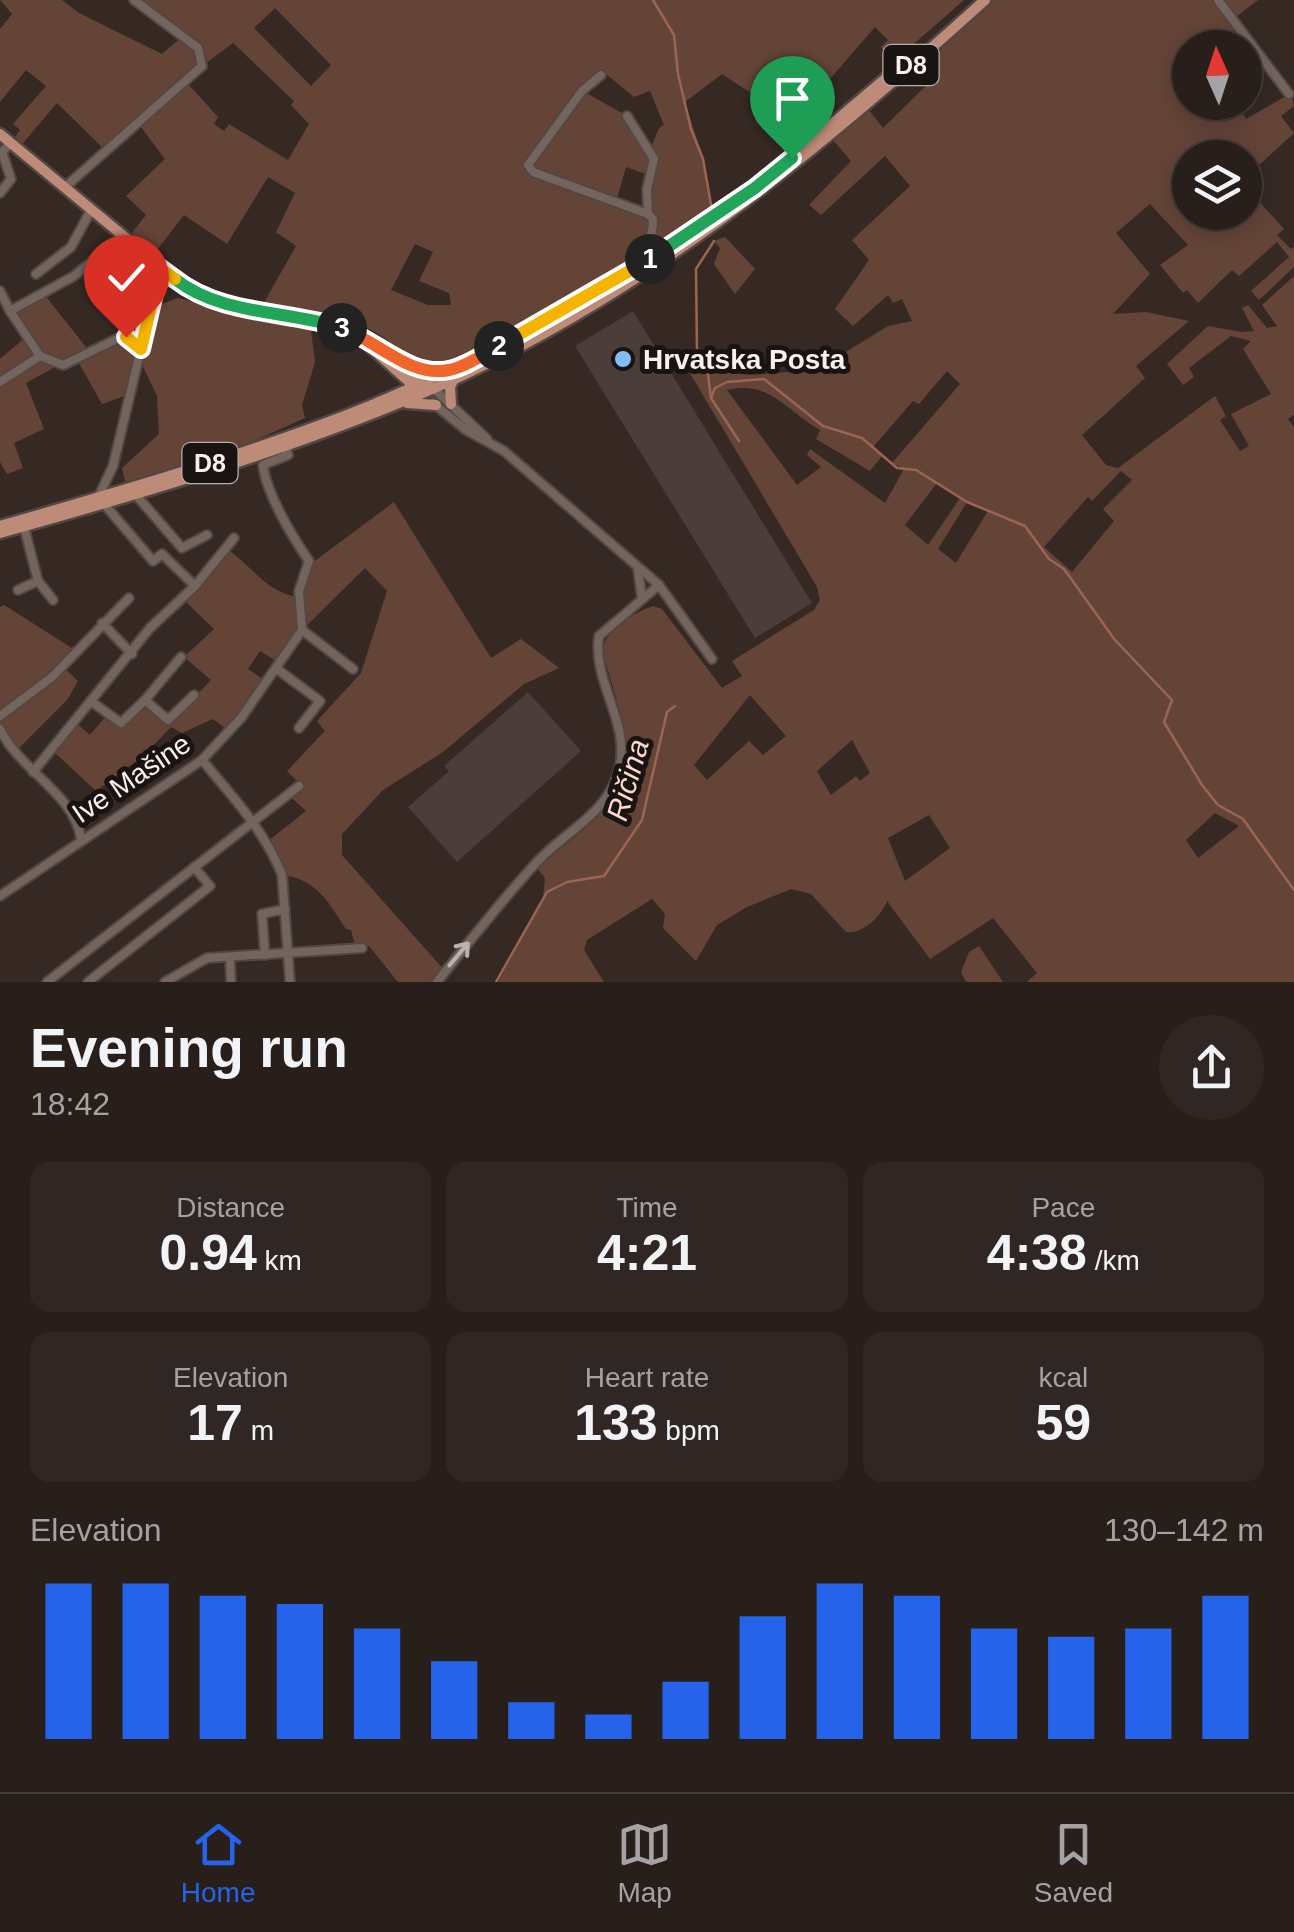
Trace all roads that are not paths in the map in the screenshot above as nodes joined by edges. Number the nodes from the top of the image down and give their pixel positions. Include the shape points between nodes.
1 (134, 0) edge
2 (975, 0) edge
3 (985, 0) edge
4 (1218, 0) edge
5 (600, 74) dead end
6 (1289, 94) dead end
7 (627, 116) dead end
8 (0, 134) edge
9 (4, 149) edge
10 (64, 188) junction
11 (0, 193) edge
12 (90, 210) junction
13 (648, 214) junction
14 (123, 236) junction
15 (160, 268) junction
16 (636, 268) junction
17 (36, 274) dead end
18 (0, 292) edge
19 (10, 311) junction
20 (141, 349) junction
21 (40, 356) junction
22 (399, 366) junction
23 (452, 374) junction
24 (0, 382) edge
25 (423, 387) junction
26 (396, 399) junction
27 (451, 404) junction
28 (436, 405) junction
29 (490, 442) junction
30 (285, 445) junction
31 (135, 494) junction
32 (101, 501) junction
33 (0, 526) edge
34 (24, 526) junction
35 (0, 533) edge
36 (207, 535) dead end
37 (234, 538) dead end
38 (636, 565) junction
39 (38, 581) junction
40 (659, 584) junction
41 (194, 586) junction
42 (18, 590) dead end
43 (128, 598) dead end
44 (642, 598) junction
45 (52, 600) dead end
46 (102, 623) junction
47 (302, 630) junction
48 (132, 654) junction
49 (181, 657) dead end
50 (712, 659) dead end
51 (353, 669) dead end
52 (278, 670) junction
53 (194, 696) dead end
54 (145, 700) junction
55 (92, 702) junction
56 (0, 716) edge
57 (299, 728) dead end
58 (0, 729) edge
59 (202, 760) junction
60 (33, 772) junction
61 (298, 786) dead end
62 (252, 821) junction
63 (81, 839) junction
64 (194, 868) junction
65 (0, 896) edge
66 (285, 908) junction
67 (362, 948) dead end
68 (288, 953) junction
69 (265, 955) junction
70 (230, 957) junction
71 (47, 982) edge
72 (88, 982) edge
73 (165, 982) edge
74 (231, 982) edge
75 (290, 982) edge
76 (437, 982) edge

1 - 10 street via 198,48 202,66
2 - 16 main road, D8 via 755,188
3 - 23 main road, D8 via 838,130 710,228 560,323
4 - 6 street
5 - 13 street via 546,137 529,170
7 - 13 street via 654,159
8 - 9 main road
9 - 10 main road
9 - 11 street via 11,179
10 - 12 main road
12 - 14 main road
12 - 17 street via 71,247
13 - 16 street via 653,232
14 - 15 main road
14 - 19 street via 74,276
15 - 20 street
15 - 22 main road via 208,298 356,334
16 - 23 main road, D8
18 - 19 street
19 - 21 street
20 - 21 street via 121,337 64,366
20 - 32 street
21 - 24 street
22 - 23 main road
22 - 25 main road
22 - 26 main road
23 - 25 main road, D8
23 - 27 main road
25 - 26 main road, D8
25 - 27 street
25 - 28 street
26 - 28 main road
26 - 30 main road, D8
26 - 32 main road, D8
27 - 29 street
28 - 29 street
29 - 38 street
30 - 31 main road, D8
30 - 47 street via 288,455 263,466 264,479 309,560 299,591
31 - 32 main road, D8
31 - 36 street via 182,548
32 - 33 main road, D8
32 - 34 main road, D8
32 - 41 street via 153,561 162,554
34 - 35 main road, D8
34 - 39 street
37 - 41 street
38 - 40 street
38 - 44 street
39 - 42 street
39 - 45 street
40 - 44 street
40 - 50 street
41 - 48 street
43 - 46 street
76 -> 44 street via 540,858 600,809 616,780 621,741 598,644 603,629
46 - 48 street
46 - 56 street via 52,677
47 - 51 street
47 - 52 street, Ive Mašine
48 - 55 street
49 - 54 street
52 - 57 street via 320,701
52 - 59 street, Ive Mašine
53 - 54 street via 168,720
54 - 55 street via 121,723
55 - 60 street
58 - 60 street
59 - 62 street
59 - 63 street, Ive Mašine
60 - 63 street via 62,802
61 - 62 street
62 - 64 street
62 - 66 street via 278,863
63 - 65 street, Ive Mašine
64 - 71 street
64 - 72 street via 210,886
66 - 68 street
66 - 69 street via 262,914
67 - 68 street
68 - 69 street
68 - 75 street
69 - 70 street
70 - 73 street via 196,962
70 - 74 street

